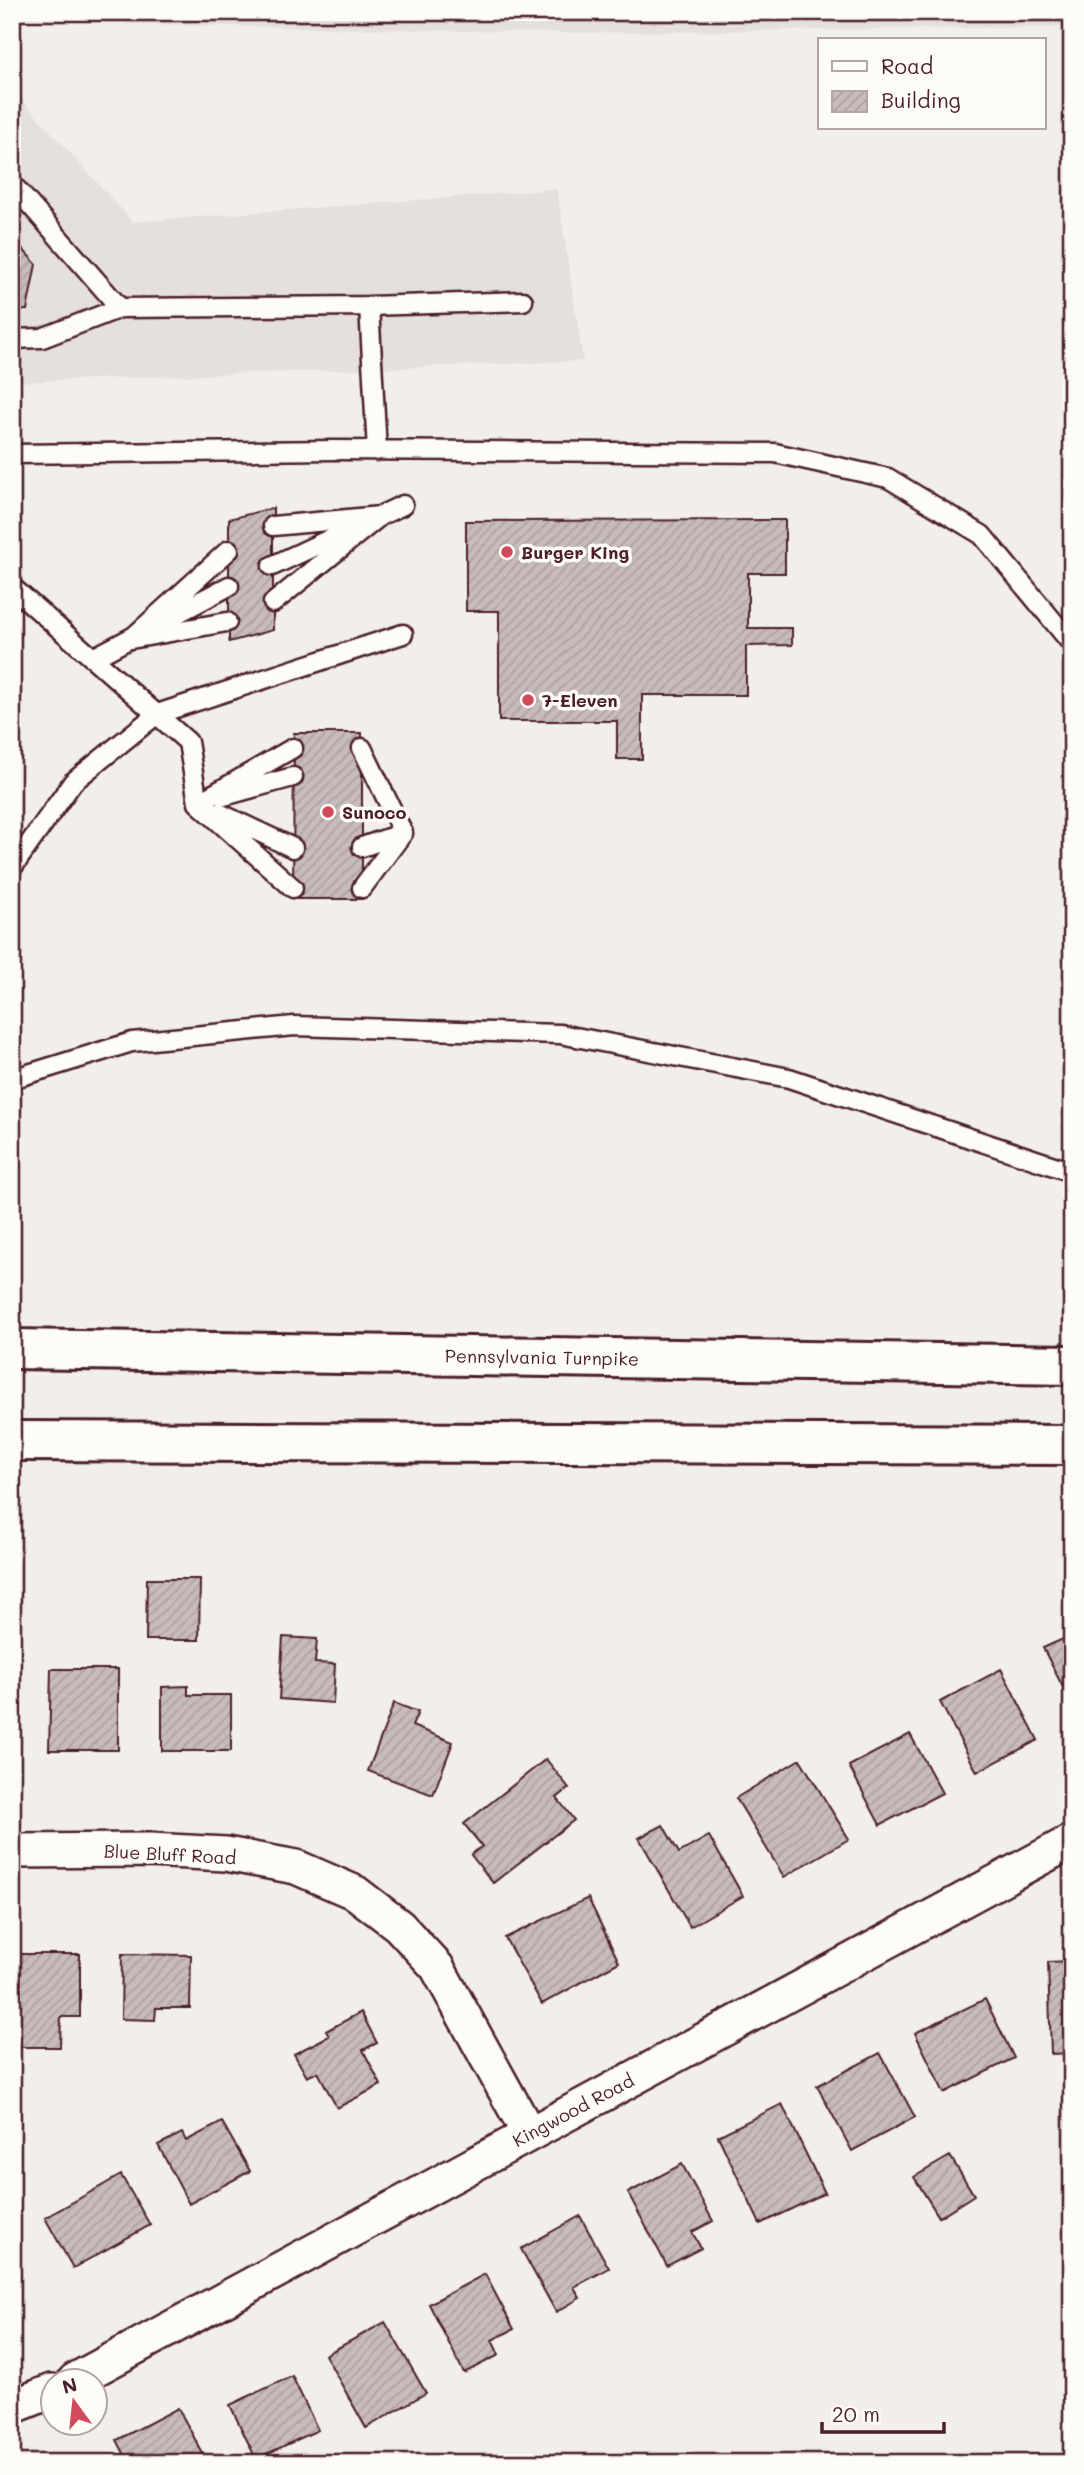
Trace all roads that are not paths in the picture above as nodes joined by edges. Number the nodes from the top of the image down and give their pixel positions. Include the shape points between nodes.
1 (12, 184) edge
2 (523, 301) dead end
3 (369, 306) junction
4 (120, 308) junction
5 (12, 339) edge
6 (377, 451) junction
7 (12, 454) edge
8 (403, 505) dead end
9 (380, 516) junction
10 (273, 526) dead end
11 (229, 550) dead end
12 (272, 566) dead end
13 (229, 586) dead end
14 (12, 587) edge
15 (273, 603) dead end
16 (227, 622) dead end
17 (403, 634) dead end
18 (131, 639) junction
19 (1072, 644) edge
20 (93, 658) junction
21 (158, 714) junction
22 (293, 748) dead end
23 (362, 748) dead end
24 (293, 777) dead end
25 (362, 777) dead end
26 (198, 803) junction
27 (403, 833) junction
28 (293, 848) dead end
29 (362, 848) dead end
30 (12, 868) edge
31 (293, 888) dead end
32 (362, 888) dead end
33 (12, 1079) edge
34 (1072, 1172) edge
35 (12, 1349) edge
36 (1072, 1365) edge
37 (12, 1441) edge
38 (1072, 1445) edge
39 (1072, 1841) edge
40 (12, 1851) edge
41 (529, 2134) junction
42 (103, 2366) edge
43 (38, 2397) edge
44 (12, 2407) edge

1 - 4 lane
2 - 3 lane
3 - 4 lane
3 - 6 lane
4 - 5 lane via 41,338
6 - 7 lane
6 - 19 lane via 775,453 888,478 982,535
8 - 9 lane
9 - 10 lane
9 - 12 lane
9 - 15 lane
11 - 18 lane
13 - 18 lane
14 - 20 lane
16 - 18 lane
17 - 21 lane
18 - 20 lane
20 - 21 lane
21 - 26 lane via 187,742
21 - 30 lane via 73,782
22 - 26 lane
23 - 27 lane
24 - 26 lane
25 - 27 lane
26 - 28 lane
26 - 31 lane
27 - 29 lane
27 - 32 lane
33 - 34 lane via 132,1042 295,1026 560,1034 789,1078
35 - 36 highway, Pennsylvania Turnpike
37 - 38 highway
39 - 41 street, Kingwood Road
40 - 41 street, Blue Bluff Road via 226,1854 296,1867 356,1894 399,1926 437,1967
41 - 42 street, Kingwood Road
43 - 44 street

